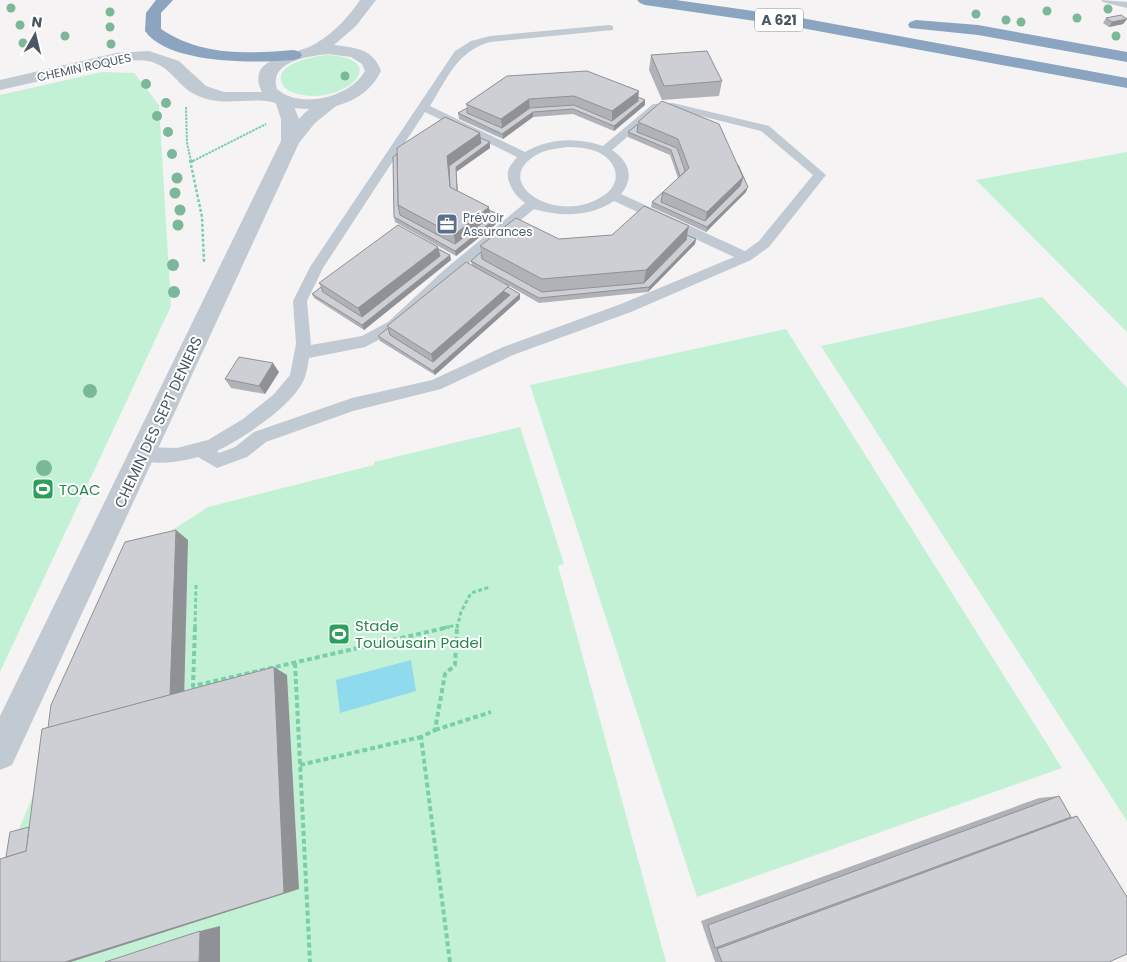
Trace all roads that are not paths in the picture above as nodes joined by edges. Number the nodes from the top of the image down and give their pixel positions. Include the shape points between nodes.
1 (165, 0) edge
2 (368, 0) edge
3 (645, 0) edge
4 (1106, 0) edge
5 (1127, 6) edge
6 (355, 19) junction
7 (898, 21) dead end
8 (916, 25) junction
9 (609, 28) dead end
10 (912, 42) junction
11 (316, 50) junction
12 (294, 55) junction
13 (360, 55) junction
14 (1127, 57) edge
15 (1127, 67) edge
16 (267, 76) junction
17 (1127, 83) edge
18 (0, 85) edge
19 (1127, 90) edge
20 (203, 91) junction
21 (280, 99) junction
22 (332, 102) junction
23 (423, 107) junction
24 (290, 142) junction
25 (604, 151) junction
26 (524, 156) junction
27 (614, 196) junction
28 (534, 203) junction
29 (746, 256) junction
30 (302, 353) junction
31 (201, 449) junction
32 (142, 454) junction
33 (0, 753) edge

1 - 12 highway via 157,6 151,18 153,31 164,40 226,56 261,58
2 - 6 street
3 - 10 highway, A 621
4 - 5 lane
6 - 11 street
6 - 13 street via 356,45
7 - 8 highway
8 - 14 highway via 978,30
8 - 15 highway
9 - 23 lane via 474,42 459,53
10 - 17 highway, A 621
10 - 19 highway
11 - 12 street
11 - 13 street via 340,49
12 - 16 street via 277,64
13 - 22 street via 372,66 370,80 358,91
16 - 20 street via 231,90
16 - 21 street via 269,91
18 - 20 street, CHEMIN ROQUES via 141,55 173,65
20 - 21 street via 222,97
21 - 22 street via 315,104
21 - 24 street via 290,119
22 - 24 street, CHEMIN DES SEPT DENIERS via 309,119
23 - 26 lane
23 - 30 lane via 317,267 300,301
24 - 32 street, CHEMIN DES SEPT DENIERS
25 - 26 lane via 568,142 536,148
25 - 27 lane via 620,164 623,175 622,186
25 - 29 lane via 657,106 673,106 765,128 820,175 764,244
26 - 28 lane via 515,166 512,178 516,189
27 - 28 lane via 582,210 562,211
27 - 29 lane
28 - 30 lane via 449,273 393,326 365,341
29 - 31 lane via 626,308 508,351 436,385 352,405 260,437 241,452 217,461
30 - 31 lane via 297,377 280,398 232,436
31 - 32 lane via 177,455
32 - 33 street, CHEMIN DES SEPT DENIERS

